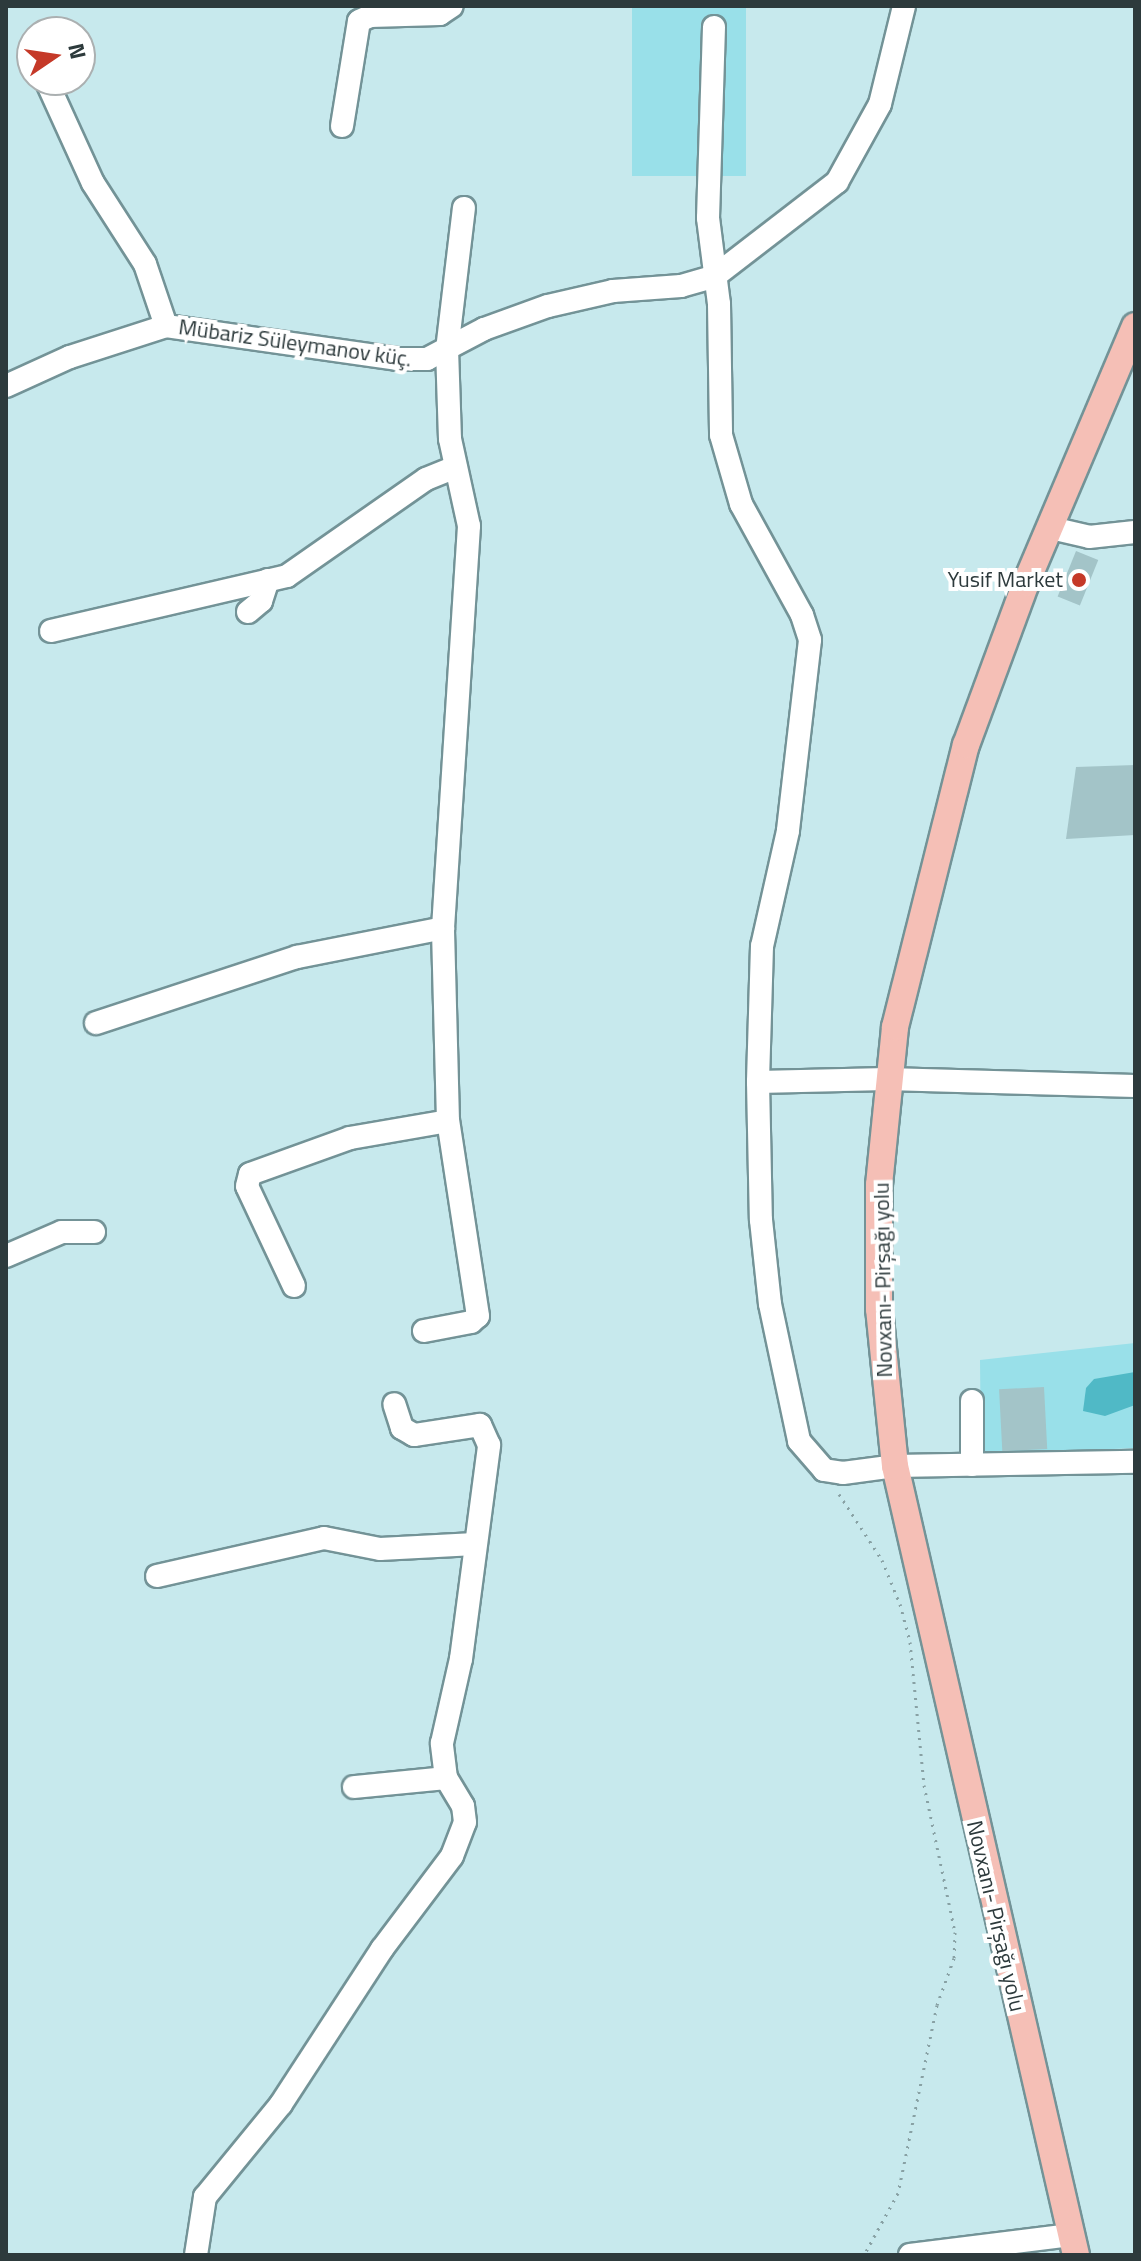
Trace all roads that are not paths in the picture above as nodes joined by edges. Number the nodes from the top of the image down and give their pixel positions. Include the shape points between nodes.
1 (452, 6) edge
2 (904, 6) edge
3 (714, 27) dead end
4 (53, 96) edge
5 (342, 126) dead end
6 (464, 208) dead end
7 (715, 276) junction
8 (166, 326) junction
9 (1135, 326) edge
10 (447, 350) junction
11 (6, 386) edge
12 (456, 467) junction
13 (1051, 528) junction
14 (1135, 532) edge
15 (268, 580) junction
16 (248, 612) dead end
17 (51, 631) dead end
18 (443, 928) junction
19 (96, 1023) dead end
20 (887, 1079) junction
21 (758, 1082) junction
22 (1135, 1086) edge
23 (448, 1121) junction
24 (94, 1232) dead end
25 (6, 1256) edge
26 (294, 1286) dead end
27 (424, 1331) dead end
28 (972, 1401) dead end
29 (394, 1404) dead end
30 (1135, 1462) edge
31 (972, 1465) junction
32 (895, 1466) junction
33 (475, 1544) junction
34 (157, 1576) dead end
35 (446, 1778) junction
36 (354, 1787) dead end
37 (1073, 2245) edge
38 (196, 2255) edge
39 (910, 2255) edge

1 - 5 street via 440,14 370,16 359,21
2 - 7 street, Mübariz Süleymanov küç. via 880,104 837,182
3 - 7 street via 708,218
4 - 8 street via 93,183 145,264
6 - 10 street
7 - 10 street, Mübariz Süleymanov küç. via 681,286 573,298 484,329
7 - 21 street via 716,405 724,446 741,504 802,615 810,640 788,831 762,946
8 - 10 street, Mübariz Süleymanov küç. via 397,359 427,359
8 - 11 street, Mübariz Süleymanov küç. via 70,357
9 - 13 main road, Novxanı- Pirşağı yolu
10 - 12 street
12 - 15 street via 426,479 302,567
12 - 18 street via 469,526
13 - 14 street via 1089,537
13 - 20 main road, Novxanı- Pirşağı yolu via 957,773 909,959
15 - 16 street via 261,601
15 - 17 street
18 - 19 street via 297,957
18 - 23 street
20 - 21 street
20 - 22 street
20 - 32 main road, Novxanı- Pirşağı yolu via 879,1185 879,1309
21 - 32 street via 761,1220 770,1304 799,1441 824,1470
23 - 26 street via 350,1138 250,1174 247,1186
23 - 27 street via 478,1316
24 - 25 street via 62,1232
28 - 31 street
29 - 33 street via 402,1428 414,1435 466,1425 486,1431 489,1445
30 - 31 street
31 - 32 street
32 - 37 main road, Novxanı- Pirşağı yolu
33 - 34 street via 380,1549 324,1538
33 - 35 street via 461,1659 442,1743
35 - 36 street
35 - 38 street via 463,1806 465,1822 452,1856 382,1949 281,2104 205,2197
37 - 39 street

